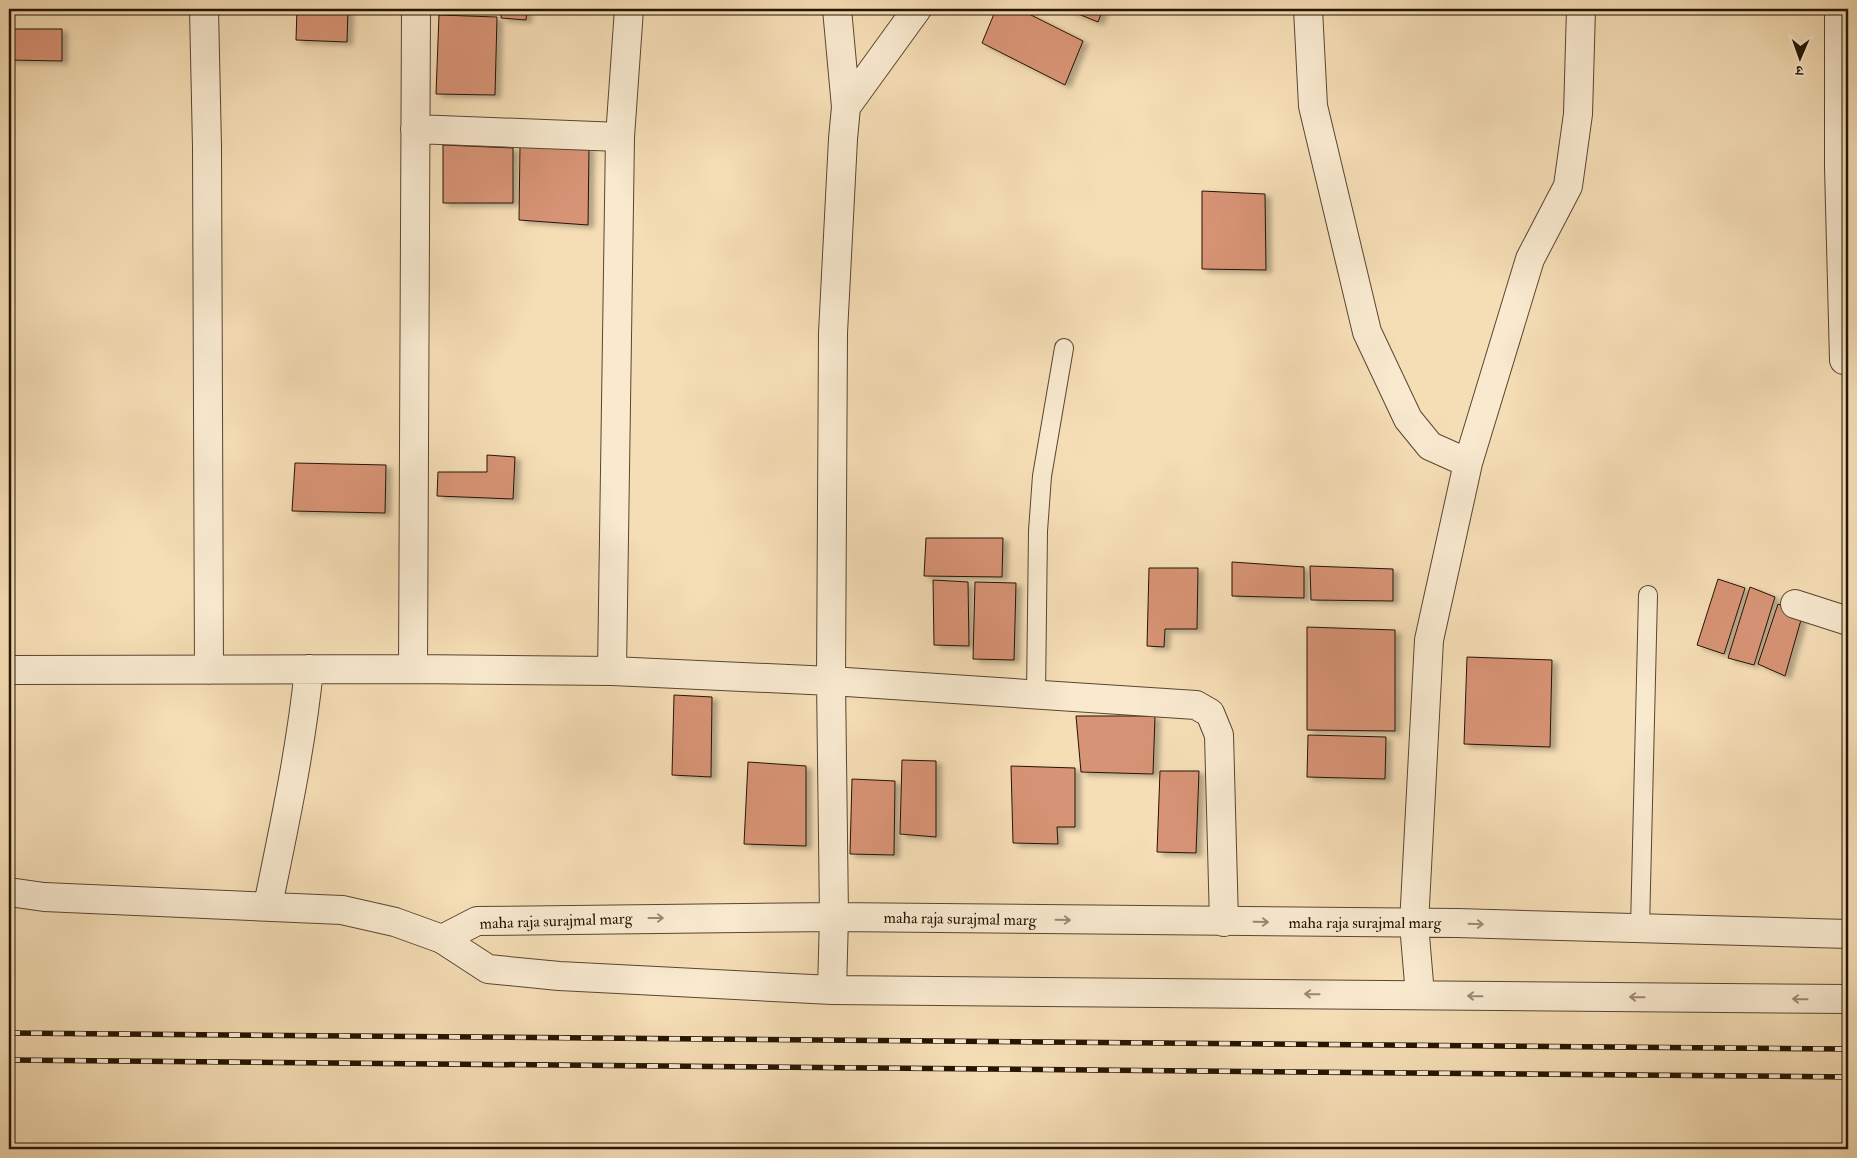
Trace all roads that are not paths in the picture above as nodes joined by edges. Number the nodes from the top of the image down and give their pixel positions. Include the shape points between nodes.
1 (204, 9) edge
2 (416, 9) edge
3 (629, 9) edge
4 (837, 9) edge
5 (917, 9) edge
6 (1308, 9) edge
7 (1581, 9) edge
8 (1839, 9) edge
9 (846, 107) junction
10 (415, 129) junction
11 (620, 137) junction
12 (1844, 167) edge
13 (1064, 348) dead end
14 (1844, 360) dead end
15 (1468, 463) junction
16 (1648, 595) dead end
17 (1795, 604) dead end
18 (1848, 621) edge
19 (9, 670) edge
20 (209, 670) junction
21 (309, 670) junction
22 (413, 670) junction
23 (612, 671) junction
24 (831, 682) junction
25 (1036, 694) junction
26 (9, 892) edge
27 (268, 906) junction
28 (834, 917) junction
29 (1224, 922) junction
30 (1414, 924) junction
31 (1640, 928) junction
32 (1848, 934) edge
33 (442, 939) junction
34 (832, 990) junction
35 (1420, 995) junction
36 (1848, 999) edge

1 - 20 street
2 - 10 street
3 - 11 street
4 - 9 street
5 - 9 street
6 - 15 street via 1313,106 1367,332 1408,419 1430,446
7 - 15 street via 1578,114 1568,186 1530,259
8 - 12 street
9 - 24 street via 833,333
10 - 11 street
10 - 22 street
11 - 23 street
12 - 14 street
13 - 25 lane via 1042,476
15 - 30 street via 1429,640
16 - 31 lane
17 - 18 street
19 - 20 street
20 - 21 street
21 - 22 street
21 - 27 street via 295,776
22 - 23 street
23 - 24 street
24 - 25 street
24 - 28 street
25 - 29 street via 1196,705 1210,714 1219,735
26 - 27 street via 44,897
27 - 33 street via 342,910 395,922
28 -> 29 street, maha raja surajmal marg
33 -> 28 street, maha raja surajmal marg via 477,921
28 - 34 street
29 -> 30 street, maha raja surajmal marg
30 -> 31 street, maha raja surajmal marg
30 - 35 street
31 - 32 street, maha raja surajmal marg
33 - 34 street via 488,968 559,976
35 -> 34 street
36 -> 35 street

